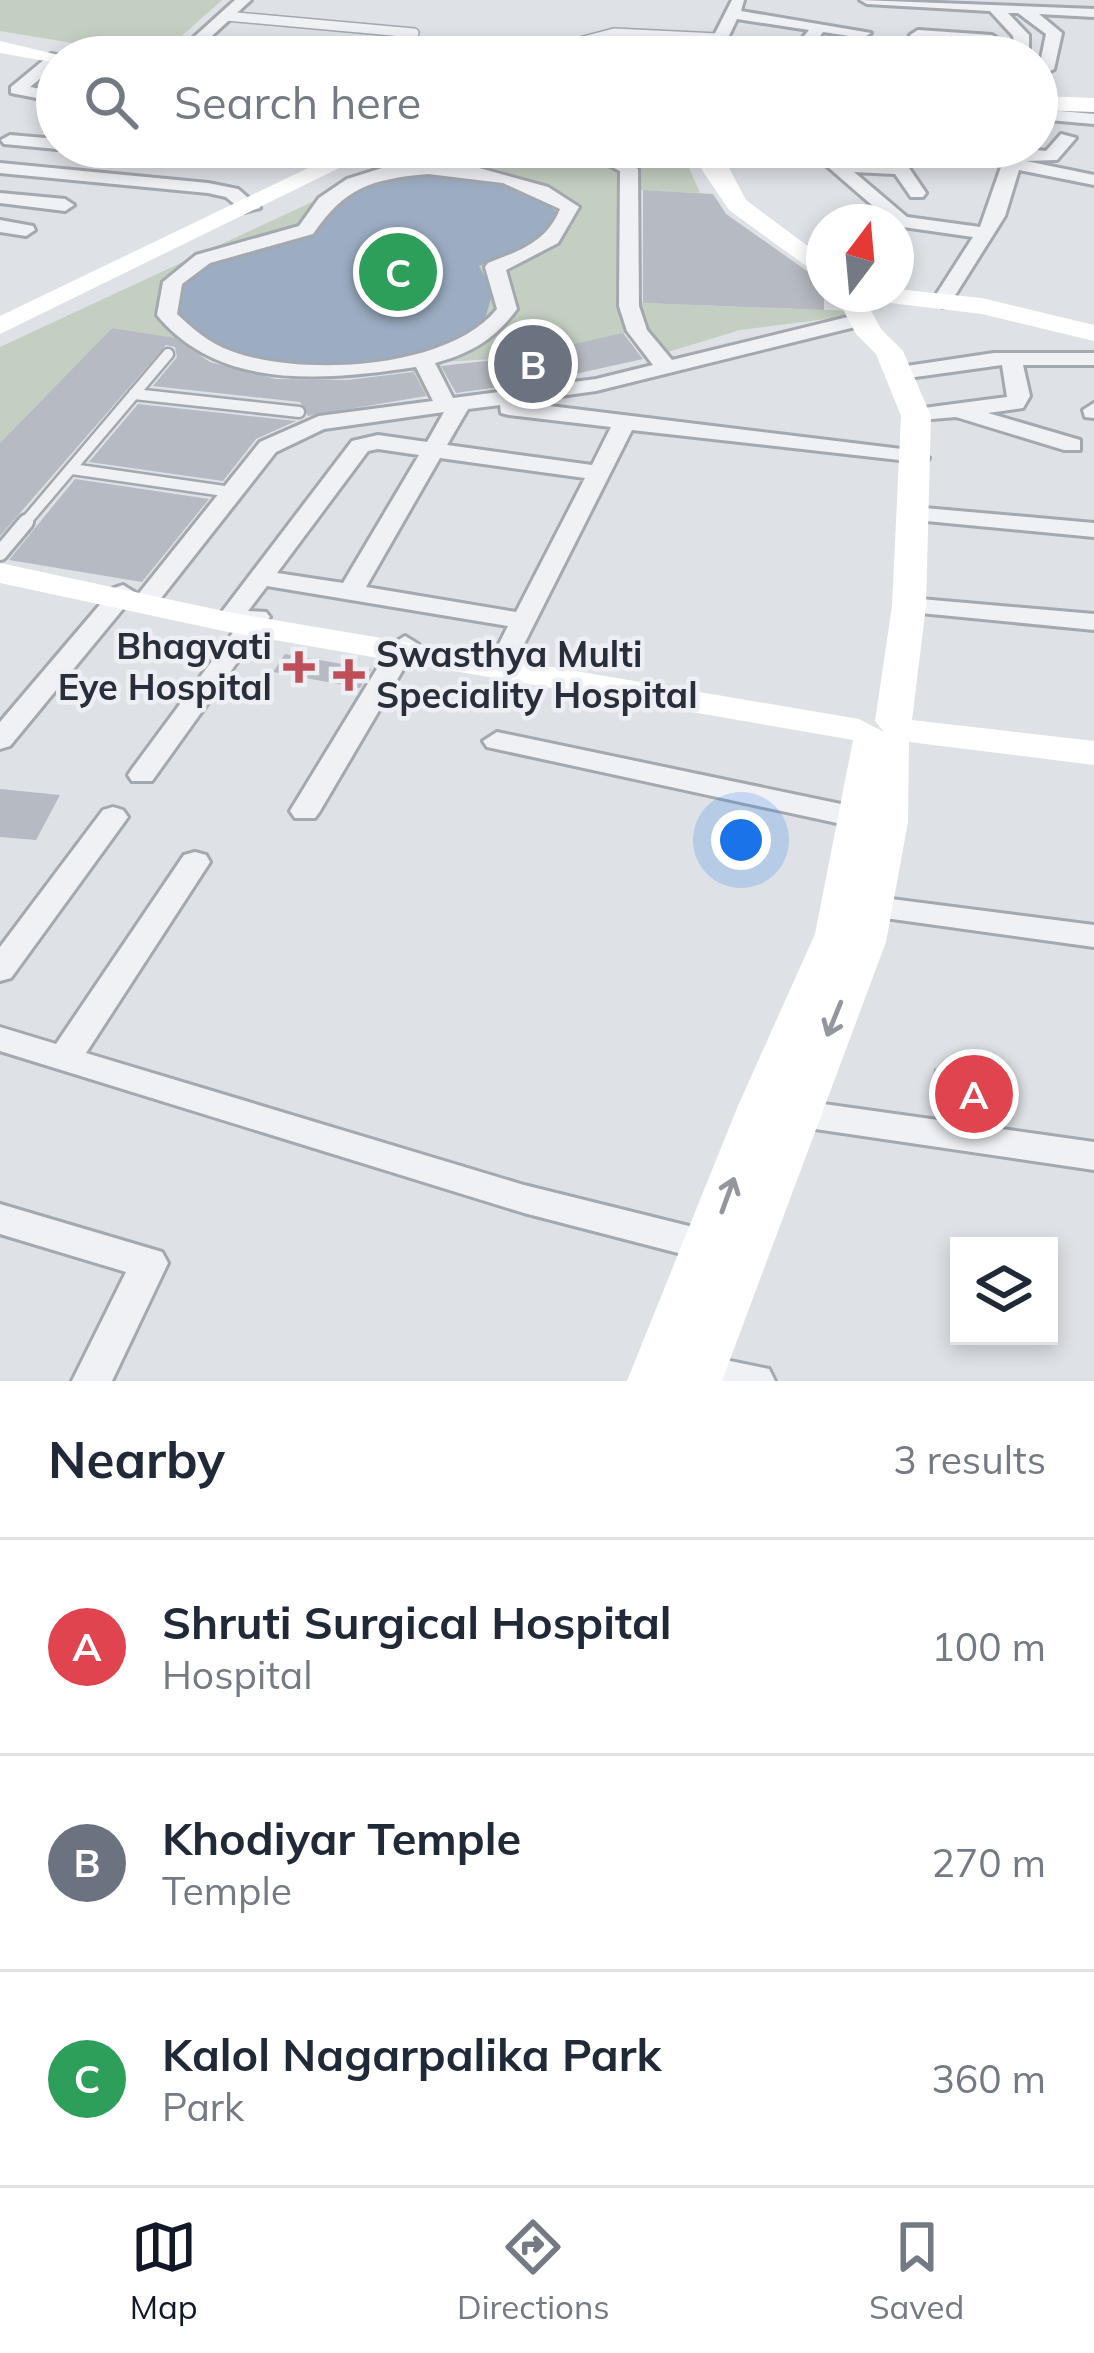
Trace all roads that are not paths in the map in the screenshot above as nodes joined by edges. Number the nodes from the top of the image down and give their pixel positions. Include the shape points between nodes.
1 (244, 0) edge
2 (867, 0) edge
3 (913, 1) edge
4 (735, 7) edge
5 (831, 9) dead end
6 (996, 9) junction
7 (1022, 9) junction
8 (1094, 13) edge
9 (928, 14) dead end
10 (226, 16) junction
11 (817, 29) junction
12 (414, 33) dead end
13 (918, 35) joint
14 (203, 36) edge
15 (600, 36) edge
16 (643, 36) edge
17 (719, 36) edge
18 (812, 36) edge
19 (848, 36) edge
20 (861, 36) edge
21 (870, 36) edge
22 (932, 36) edge
23 (988, 36) edge
24 (1017, 36) edge
25 (1053, 36) edge
26 (2, 49) edge
27 (36, 54) edge
28 (36, 74) edge
29 (36, 93) edge
30 (1058, 104) edge
31 (1094, 105) edge
32 (1058, 116) edge
33 (1094, 119) edge
34 (1067, 138) dead end
35 (1058, 149) edge
36 (198, 168) edge
37 (329, 168) edge
38 (624, 168) edge
39 (711, 168) edge
40 (838, 168) edge
41 (880, 168) edge
42 (1010, 168) edge
43 (1058, 168) edge
44 (0, 169) edge
45 (1093, 178) edge
46 (188, 186) junction
47 (917, 193) dead end
48 (0, 198) edge
49 (65, 206) dead end
50 (250, 208) junction
51 (0, 226) edge
52 (26, 230) dead end
53 (986, 233) junction
54 (806, 259) edge
55 (914, 298) edge
56 (943, 301) junction
57 (859, 316) edge
58 (0, 326) edge
59 (168, 354) dead end
60 (1094, 355) edge
61 (1011, 359) junction
62 (423, 360) junction
63 (666, 367) junction
64 (901, 373) junction
65 (134, 394) junction
66 (453, 403) junction
67 (957, 411) junction
68 (299, 412) dead end
69 (916, 416) junction
70 (625, 422) junction
71 (1072, 445) dead end
72 (434, 449) junction
73 (908, 457) junction
74 (72, 469) junction
75 (599, 473) junction
76 (231, 492) junction
77 (914, 514) junction
78 (1094, 530) edge
79 (0, 554) edge
80 (0, 573) edge
81 (259, 577) junction
82 (351, 592) junction
83 (121, 596) junction
84 (909, 606) junction
85 (247, 619) junction
86 (524, 621) junction
87 (1094, 622) edge
88 (402, 648) junction
89 (503, 662) junction
90 (879, 729) junction
91 (0, 740) edge
92 (497, 741) dead end
93 (1094, 753) edge
94 (142, 775) dead end
95 (305, 811) dead end
96 (113, 817) dead end
97 (860, 818) junction
98 (195, 862) dead end
99 (860, 906) junction
100 (1094, 935) edge
101 (0, 970) edge
102 (0, 1039) edge
103 (64, 1059) junction
104 (778, 1110) junction
105 (1094, 1156) edge
106 (0, 1219) edge
107 (710, 1246) junction
108 (677, 1374) edge
109 (92, 1381) edge
110 (754, 1381) edge

1 - 10 street
2 - 3 street
3 - 6 street
3 - 21 street
4 - 11 street
4 - 17 street
5 - 20 street
6 - 7 street
6 - 23 street via 983,13
6 - 24 street
7 - 8 street
7 - 25 street
9 - 13 street
10 - 12 lane
10 - 14 street
11 - 18 street
11 - 19 street
13 - 22 street
15 - 16 lane
26 - 27 street
28 - 29 street via 17,90
30 - 31 street
32 - 33 street
34 - 35 street
36 - 46 street
37 - 50 street
38 - 63 street via 629,306 637,331
39 - 54 street via 731,203
40 - 53 street via 901,222
41 - 47 street via 902,169
42 - 53 street
43 - 45 street
44 - 46 street
46 - 50 street via 232,193
48 - 49 street
50 - 58 street
51 - 52 street
53 - 56 street
55 - 56 street
56 - 57 street
56 - 60 street
57 - 63 street
57 - 64 street
57 - 73 street
59 - 65 lane
60 - 61 street
61 - 64 street
61 - 67 street via 1018,400
62 - 62 street via 470,347 494,328 507,309 495,267 544,248 570,206 501,173 401,171 335,193 316,206 306,230 218,253 173,282 167,315 212,353 344,371
62 - 66 street
63 - 66 street via 596,385
64 - 69 street
65 - 68 lane
65 - 74 lane
66 - 70 street
66 - 72 street
66 - 76 street via 337,418 286,436
67 - 69 street
67 - 71 street
69 - 73 street
70 - 73 street
70 - 75 street
72 - 75 street
72 - 81 street via 378,442 355,449
72 - 82 street
73 - 77 street
73 - 90 street
74 - 76 lane
74 - 79 lane
75 - 86 street
76 - 83 street
77 - 78 street
77 - 84 street
80 - 83 street
81 - 82 street
81 - 85 street
82 - 86 street
83 - 85 street
83 - 91 street
84 - 87 street
84 - 90 street
85 - 88 street
85 - 94 street
86 - 89 street
88 - 89 street
88 - 90 street
88 - 95 street
89 - 90 street
90 - 93 street
90 - 97 street
90 - 99 street via 888,822
92 - 97 street
96 - 101 street
97 - 99 street
98 - 103 street
99 - 100 street
99 - 104 street
102 - 103 street
103 - 107 street via 524,1199
104 - 105 street
107 -> 104 street
104 - 108 street
106 - 109 street via 148,1263
107 - 108 street
108 - 110 street

